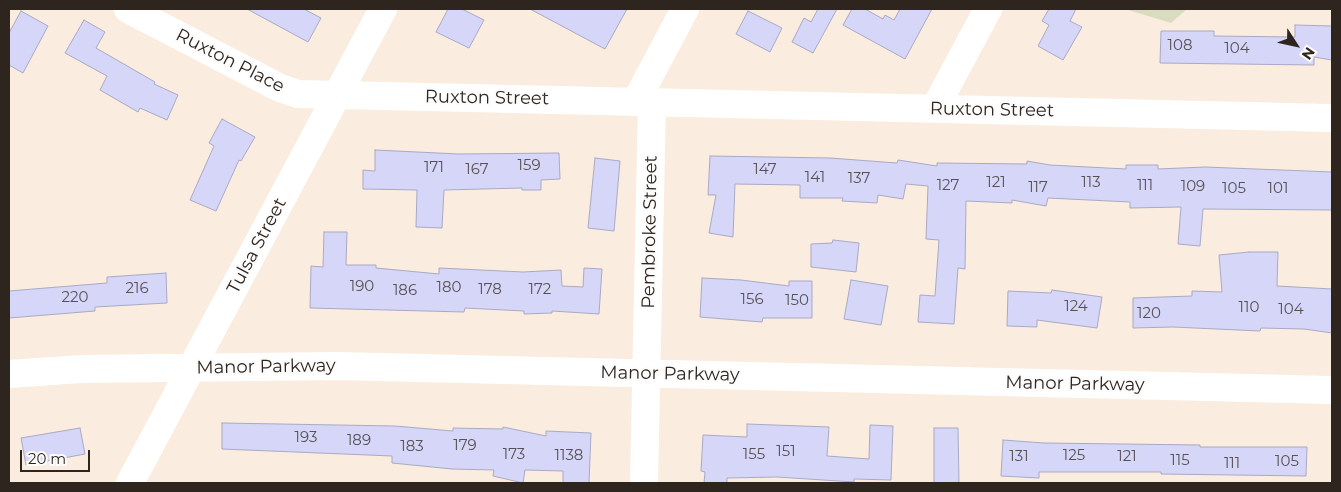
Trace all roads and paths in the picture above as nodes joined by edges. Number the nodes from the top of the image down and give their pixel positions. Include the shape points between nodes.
1 (128, 9) edge
2 (383, 9) edge
3 (685, 9) edge
4 (988, 9) edge
5 (338, 94) junction
6 (644, 101) junction
7 (935, 108) junction
8 (1332, 118) edge
9 (192, 368) junction
10 (9, 374) edge
11 (646, 374) junction
12 (1332, 390) edge
13 (130, 483) edge
14 (644, 483) edge

1 - 5 street, Ruxton Place via 280,88 298,94
2 - 5 street, Tulsa Street
3 - 6 street, Pembroke Street
4 - 7 street
5 - 6 street, Ruxton Street
5 - 9 street, Tulsa Street
6 - 7 street, Ruxton Street
6 - 11 street, Pembroke Street
7 - 8 street, Ruxton Street
9 - 10 street, Manor Parkway via 81,369
9 - 11 street, Manor Parkway via 338,366
9 - 13 street, Tulsa Street
11 - 12 street, Manor Parkway
11 - 14 street, Pembroke Street

